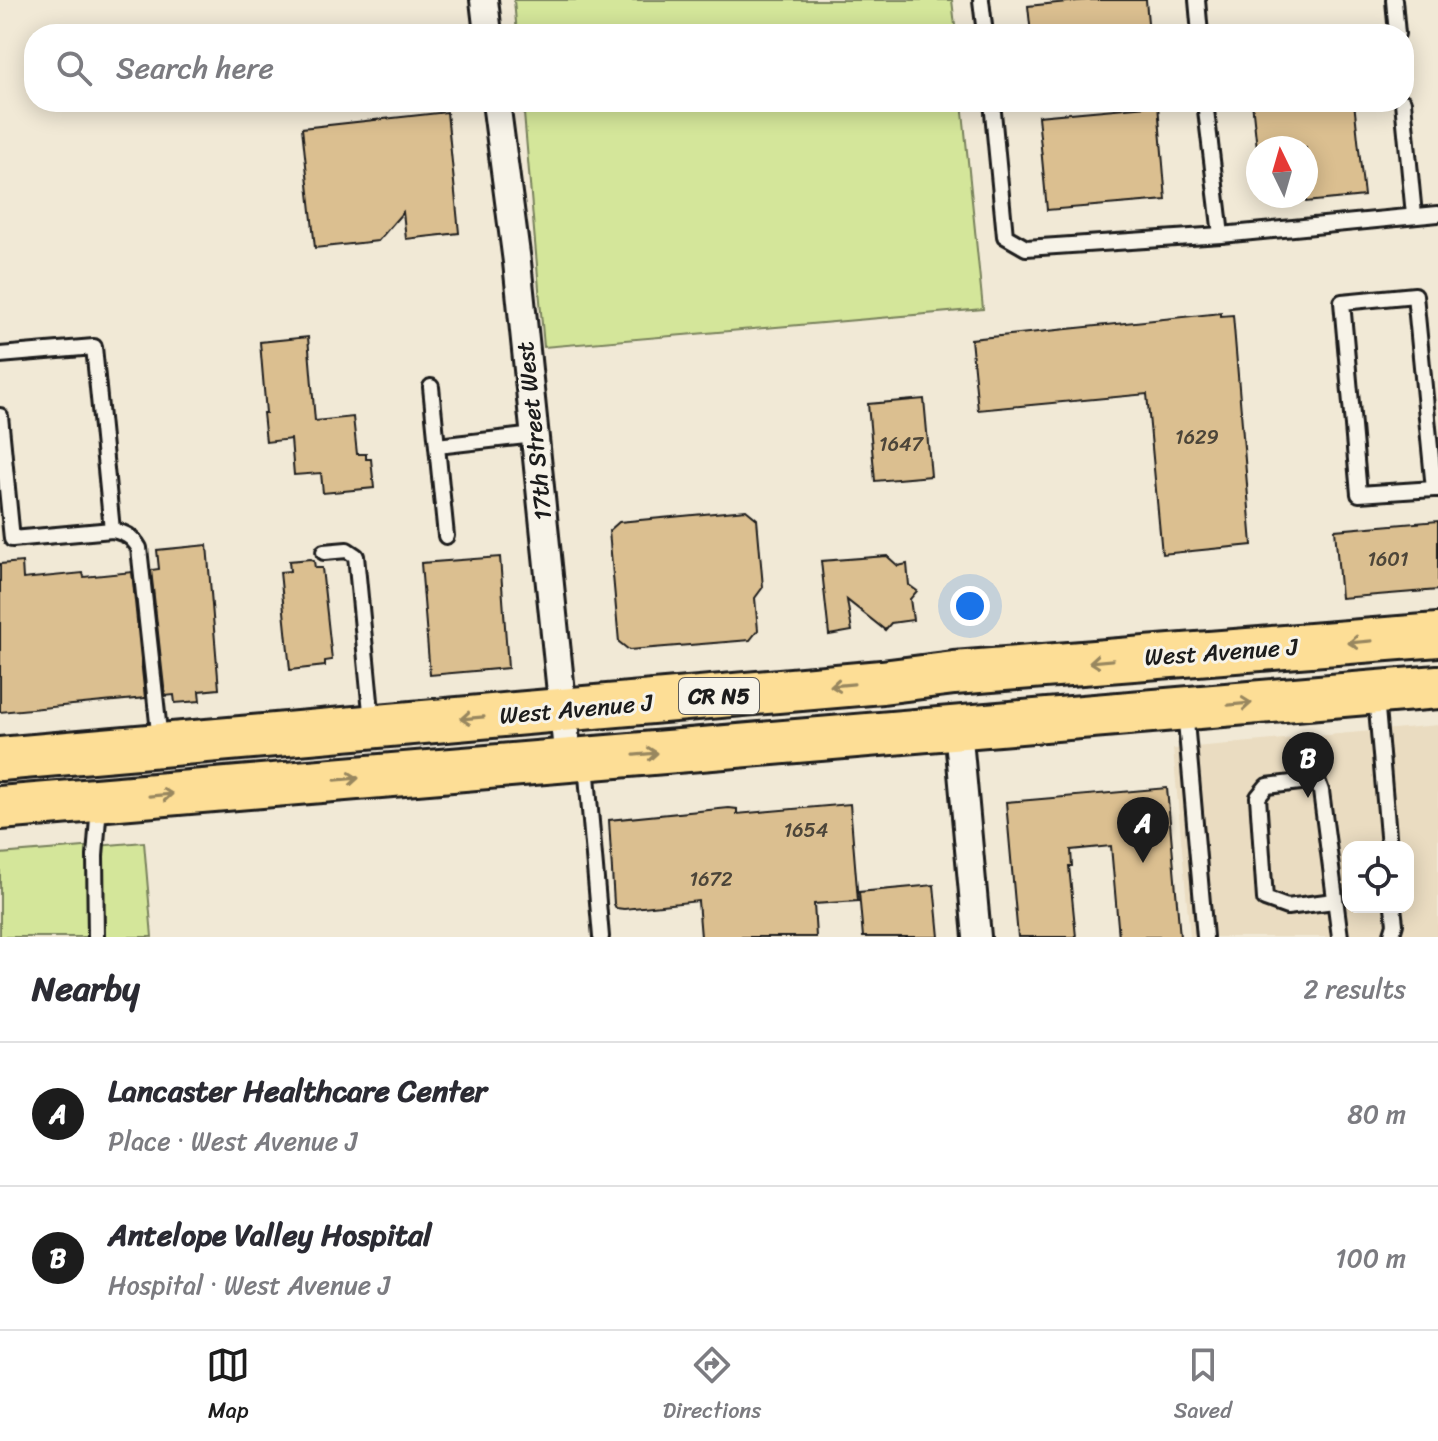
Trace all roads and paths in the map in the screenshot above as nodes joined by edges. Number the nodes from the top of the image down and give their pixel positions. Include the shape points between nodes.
1 (484, 0) edge
2 (981, 0) edge
3 (1197, 0) edge
4 (1394, 0) edge
5 (487, 24) edge
6 (984, 24) edge
7 (1199, 24) edge
8 (1396, 24) edge
9 (497, 112) edge
10 (993, 112) edge
11 (1206, 112) edge
12 (1404, 112) edge
13 (1438, 214) edge
14 (1414, 215) junction
15 (1221, 235) junction
16 (0, 355) edge
17 (431, 387) dead end
18 (0, 416) edge
19 (535, 435) junction
20 (437, 446) junction
21 (1436, 489) edge
22 (112, 530) junction
23 (446, 536) dead end
24 (324, 552) dead end
25 (1438, 635) edge
26 (1181, 655) junction
27 (954, 673) junction
28 (1438, 687) edge
29 (1376, 693) junction
30 (1185, 709) junction
31 (562, 710) junction
32 (372, 727) junction
33 (958, 728) junction
34 (771, 744) junction
35 (160, 745) junction
36 (0, 759) edge
37 (577, 760) junction
38 (99, 800) junction
39 (0, 808) edge
40 (1388, 841) edge
41 (1334, 901) junction
42 (1394, 913) edge
43 (96, 937) edge
44 (601, 937) edge
45 (977, 937) edge
46 (1205, 937) edge
47 (1340, 937) edge
48 (1391, 937) edge

1 - 5 street
2 - 6 lane
3 - 7 lane
4 - 8 lane
9 - 19 street, 17th Street West
10 - 15 lane via 1005,236 1026,248
11 - 15 lane
12 - 14 lane
13 - 14 lane
14 - 15 lane
16 - 22 lane via 94,347
17 - 20 lane
18 - 22 lane via 12,539
19 - 20 lane
19 - 31 street, 17th Street West
20 - 23 lane
21 - 21 lane via 1359,494 1342,302 1415,295
22 - 35 lane via 125,533 139,548
24 - 32 lane via 347,550 356,556
25 -> 26 main road, West Avenue J / CR N5
26 -> 27 main road, West Avenue J / CR N5
26 - 33 main road via 1145,687 987,700
27 -> 31 main road, West Avenue J / CR N5
27 - 34 main road via 926,707 813,717
28 - 29 main road, CR N5
30 -> 29 main road, CR N5
29 - 40 lane
30 - 33 main road, CR N5
30 - 46 lane
31 -> 32 main road, West Avenue J / CR N5
31 - 37 street, 17th Street West
32 - 35 main road, West Avenue J / CR N5
33 - 34 main road, CR N5
33 - 45 street
37 -> 34 main road, CR N5
35 - 36 main road, West Avenue J / CR N5
38 -> 37 main road, CR N5
37 - 44 lane
38 - 39 main road, CR N5
38 - 43 lane
41 - 41 lane via 1317,780 1267,786 1258,797 1265,899 1287,907
41 - 47 lane
42 - 48 lane

